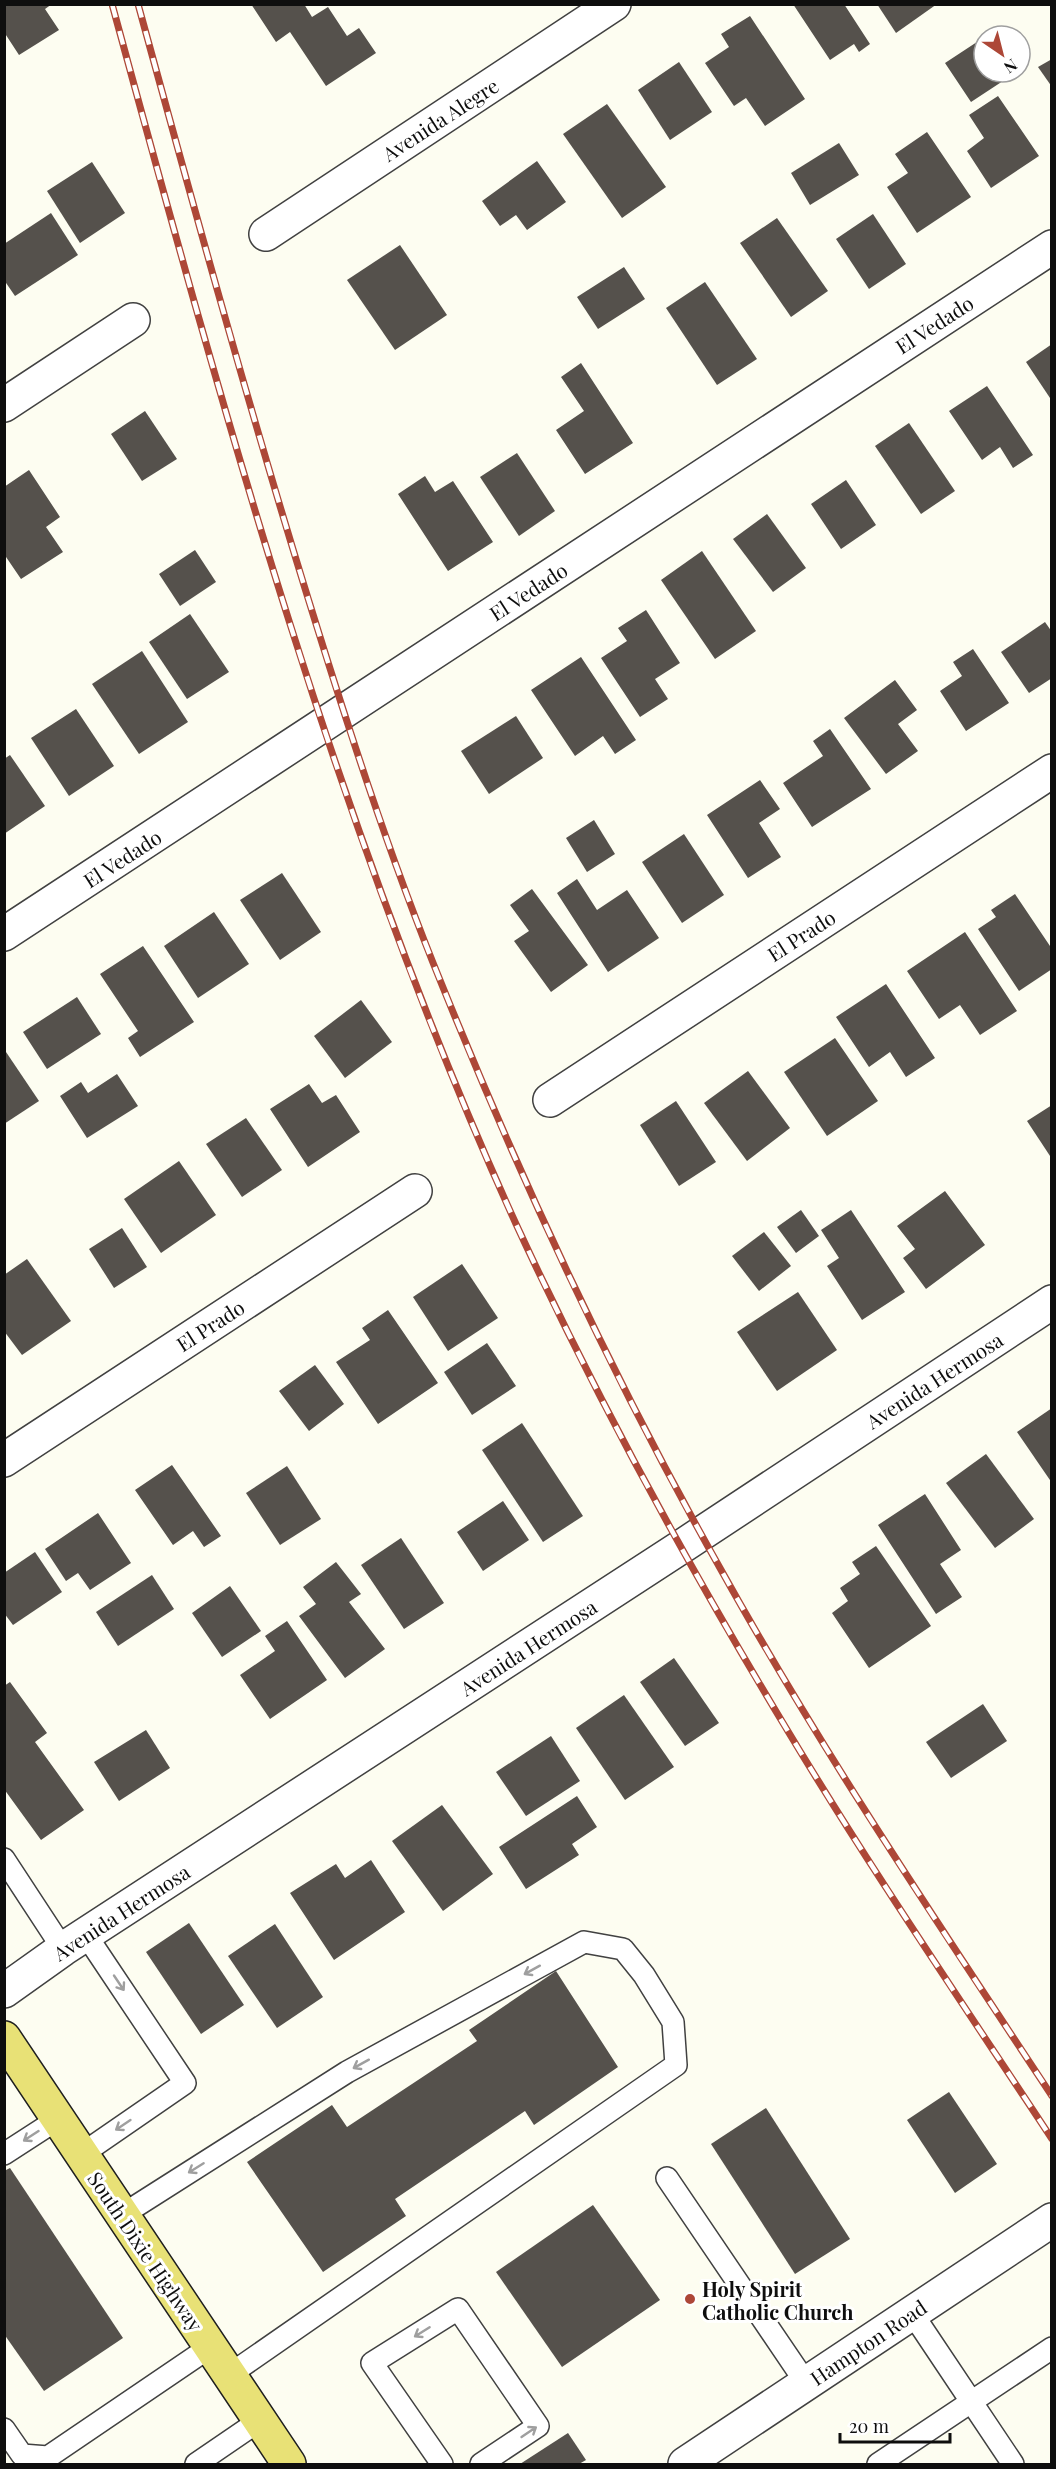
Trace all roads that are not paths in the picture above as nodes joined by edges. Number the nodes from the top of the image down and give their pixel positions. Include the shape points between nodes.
1 (614, 4) edge
2 (266, 234) dead end
3 (1052, 247) edge
4 (133, 320) dead end
5 (4, 405) edge
6 (1052, 771) edge
7 (4, 934) edge
8 (550, 1100) dead end
9 (414, 1191) dead end
10 (1052, 1302) edge
11 (4, 1460) edge
12 (4, 1859) edge
13 (75, 1942) junction
14 (4, 1991) edge
15 (4, 2038) edge
16 (58, 2119) junction
17 (4, 2154) edge
18 (82, 2154) junction
19 (667, 2178) dead end
20 (122, 2215) junction
21 (1052, 2220) edge
22 (912, 2313) junction
23 (210, 2347) junction
24 (1052, 2348) edge
25 (229, 2375) junction
26 (806, 2383) junction
27 (971, 2401) junction
28 (259, 2421) junction
29 (4, 2429) edge
30 (196, 2464) edge
31 (289, 2464) edge
32 (442, 2464) edge
33 (481, 2464) edge
34 (685, 2464) edge
35 (878, 2464) edge
36 (1013, 2464) edge

1 - 2 street, Avenida Alegre
3 - 7 street, El Vedado
4 - 5 street
6 - 8 street, El Prado
9 - 11 street, El Prado
10 - 13 street, Avenida Hermosa
12 - 13 lane
13 - 14 street, Avenida Hermosa
13 -> 18 lane via 185,2083
15 - 16 main road, South Dixie Highway
16 -> 17 lane
16 - 18 main road, South Dixie Highway
18 - 20 main road, South Dixie Highway
19 - 26 lane
20 - 23 main road, South Dixie Highway
25 -> 20 lane via 676,2064 673,2022 644,1975 623,1949 584,1942 347,2072
21 - 22 street, Hampton Road
22 - 26 street, Hampton Road
22 - 27 lane
23 - 25 main road, South Dixie Highway
23 - 29 lane via 48,2457 22,2455
24 - 27 lane
25 - 28 main road, South Dixie Highway
26 - 34 street, Hampton Road
27 - 35 lane
27 - 36 lane
28 - 30 lane
28 - 31 main road, South Dixie Highway
33 -> 32 lane via 538,2426 458,2309 372,2363

